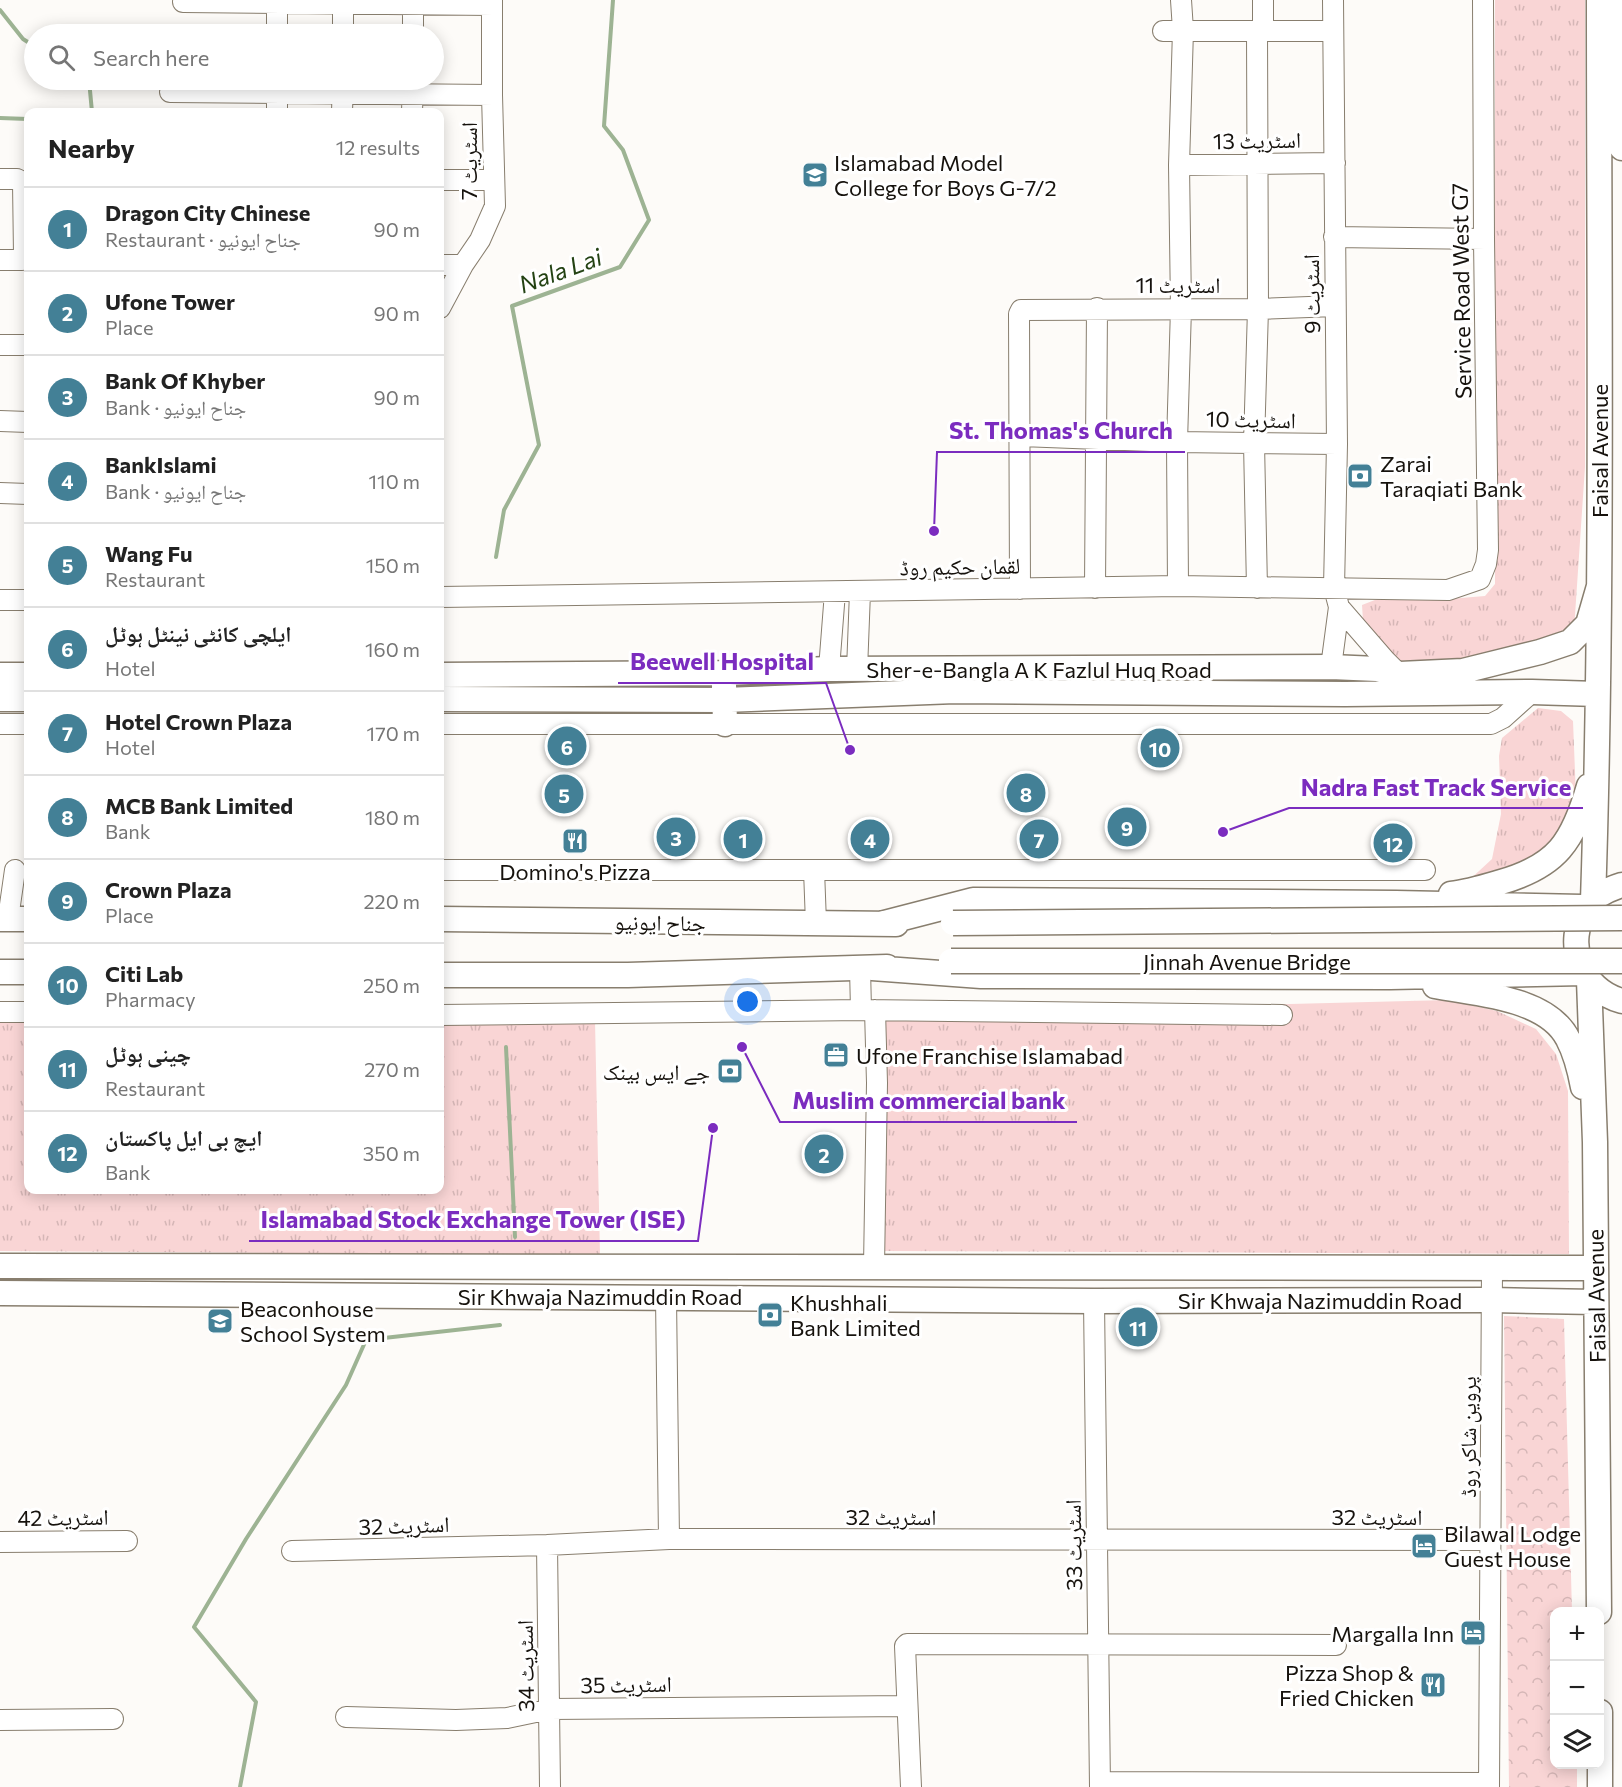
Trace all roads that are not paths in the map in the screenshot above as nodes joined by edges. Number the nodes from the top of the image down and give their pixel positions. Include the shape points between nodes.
1 (1181, 0) edge
2 (1263, 0) edge
3 (1333, 0) edge
4 (1483, 0) edge
5 (1599, 0) edge
6 (1622, 0) edge
7 (343, 2) edge
8 (413, 2) edge
9 (492, 2) edge
10 (183, 3) dead end
11 (277, 3) junction
12 (277, 24) edge
13 (343, 24) edge
14 (413, 24) edge
15 (1183, 30) junction
16 (1163, 31) dead end
17 (1260, 31) junction
18 (1333, 31) junction
19 (170, 92) dead end
20 (277, 95) edge
21 (342, 95) edge
22 (412, 95) edge
23 (492, 95) junction
24 (1622, 148) edge
25 (1335, 163) junction
26 (1179, 165) junction
27 (1259, 165) junction
28 (0, 179) edge
29 (444, 180) edge
30 (494, 180) junction
31 (1334, 237) junction
32 (1484, 239) junction
33 (0, 261) edge
34 (444, 265) edge
35 (463, 265) junction
36 (444, 301) edge
37 (1335, 306) junction
38 (1097, 308) junction
39 (1181, 308) junction
40 (1258, 309) junction
41 (0, 345) edge
42 (24, 345) edge
43 (0, 422) edge
44 (24, 422) edge
45 (1021, 436) junction
46 (1097, 439) junction
47 (1177, 442) junction
48 (1254, 443) junction
49 (1337, 444) junction
50 (0, 493) edge
51 (24, 494) edge
52 (1480, 579) joint
53 (1178, 586) junction
54 (1599, 586) junction
55 (1095, 588) junction
56 (1257, 588) junction
57 (1020, 589) junction
58 (834, 592) junction
59 (860, 592) junction
60 (444, 597) edge
61 (1336, 597) junction
62 (0, 600) edge
63 (24, 600) edge
64 (1331, 667) junction
65 (829, 669) junction
66 (857, 670) junction
67 (723, 674) junction
68 (1400, 674) junction
69 (0, 675) edge
70 (24, 675) edge
71 (444, 675) edge
72 (1532, 692) junction
73 (1416, 693) junction
74 (1597, 694) junction
75 (0, 699) edge
76 (24, 699) edge
77 (444, 699) edge
78 (724, 700) junction
79 (0, 724) edge
80 (24, 724) edge
81 (444, 724) edge
82 (725, 724) junction
83 (1597, 771) junction
84 (15, 870) edge
85 (444, 870) edge
86 (814, 870) junction
87 (1425, 870) dead end
88 (1622, 870) edge
89 (1622, 885) edge
90 (1396, 903) junction
91 (1590, 904) junction
92 (1622, 918) edge
93 (12, 919) edge
94 (444, 919) edge
95 (816, 923) junction
96 (880, 924) junction
97 (1622, 961) edge
98 (866, 968) junction
99 (0, 972) edge
100 (24, 972) edge
101 (444, 975) edge
102 (1390, 976) junction
103 (1586, 977) junction
104 (1622, 1001) edge
105 (868, 1010) junction
106 (0, 1012) edge
107 (24, 1012) edge
108 (1622, 1012) edge
109 (444, 1016) edge
110 (1282, 1016) dead end
111 (1595, 1142) junction
112 (0, 1266) edge
113 (874, 1266) junction
114 (994, 1267) junction
115 (1492, 1268) junction
116 (1595, 1268) junction
117 (0, 1293) edge
118 (666, 1297) junction
119 (997, 1300) junction
120 (1491, 1300) junction
121 (1094, 1301) junction
122 (1596, 1302) junction
123 (669, 1539) junction
124 (1096, 1539) junction
125 (1490, 1540) junction
126 (127, 1541) dead end
127 (0, 1542) edge
128 (547, 1545) junction
129 (292, 1551) dead end
130 (1599, 1607) edge
131 (1100, 1644) junction
132 (1336, 1645) dead end
133 (907, 1706) junction
134 (550, 1709) junction
135 (1599, 1715) edge
136 (346, 1717) dead end
137 (113, 1719) dead end
138 (0, 1720) edge
139 (1100, 1784) edge
140 (1489, 1785) edge
141 (550, 1787) edge
142 (911, 1787) edge
143 (1600, 1787) edge

1 - 15 street
2 - 17 street
3 - 18 street, اسٹریٹ 9
4 - 32 street, Service Road West G7
5 - 54 main road, Faisal Avenue
6 - 24 main road
7 - 8 street
7 - 11 street
7 - 13 street
8 - 9 street
8 - 14 street
9 - 23 street, اسٹریٹ 7
10 - 11 street
11 - 12 street
15 - 16 street
15 - 17 street
15 - 26 street
17 - 18 street
17 - 27 street
18 - 25 street, اسٹریٹ 9
19 - 20 street
20 - 21 street
21 - 22 street
22 - 23 street
23 - 30 street, اسٹریٹ 7
25 - 27 street, اسٹریٹ 13
25 - 31 street, اسٹریٹ 9
26 - 27 street, اسٹریٹ 13
26 - 39 street
27 - 40 street
28 - 33 street via 23,182 24,255 22,260
29 - 30 street
30 - 35 street, اسٹریٹ 7 via 495,206
31 - 32 street
31 - 37 street, اسٹریٹ 9
32 - 52 street, Service Road West G7 via 1488,550
34 - 35 street
35 - 36 street, اسٹریٹ 7
37 - 40 street, اسٹریٹ 11
37 - 49 street, اسٹریٹ 9
38 - 39 street, اسٹریٹ 11
38 - 45 street, اسٹریٹ 11 via 1021,310
38 - 46 street
39 - 40 street, اسٹریٹ 11
39 - 47 street
40 - 48 street
41 - 42 street
43 - 44 street
45 - 46 street, اسٹریٹ 10
45 - 57 street
46 - 47 street, اسٹریٹ 10
46 - 55 street
47 - 48 street, اسٹریٹ 10
47 - 53 street
48 - 49 street, اسٹریٹ 10
48 - 56 street
49 - 61 street, اسٹریٹ 9
50 - 51 street
52 - 61 street, لقمان حکیم روڈ via 1448,590
53 - 55 street, لقمان حکیم روڈ
53 - 56 street, لقمان حکیم روڈ
54 - 68 main road, Sher-e-Bangla A K Fazlul Huq Road via 1587,624 1570,642 1463,671
54 - 74 main road, Faisal Avenue
55 - 57 street, لقمان حکیم روڈ
56 - 61 street, لقمان حکیم روڈ
57 - 59 street, لقمان حکیم روڈ
58 - 59 street, لقمان حکیم روڈ
58 - 60 street, لقمان حکیم روڈ
58 - 65 street
59 - 66 street
61 - 64 street
61 - 68 street
62 - 63 street
64 - 66 main road, Sher-e-Bangla A K Fazlul Huq Road
64 - 68 main road, Sher-e-Bangla A K Fazlul Huq Road
65 - 66 main road, Sher-e-Bangla A K Fazlul Huq Road
65 - 67 main road, Sher-e-Bangla A K Fazlul Huq Road
67 - 71 main road, Sher-e-Bangla A K Fazlul Huq Road
67 - 78 main road
68 - 73 street
69 - 70 main road
72 - 73 main road, Sher-e-Bangla A K Fazlul Huq Road
72 - 74 main road, Sher-e-Bangla A K Fazlul Huq Road
72 - 82 street via 1491,724
73 - 78 main road, Sher-e-Bangla A K Fazlul Huq Road via 955,691
74 - 83 main road, Faisal Avenue
75 - 76 main road
77 - 78 main road, Sher-e-Bangla A K Fazlul Huq Road
78 - 82 main road
79 - 80 street
81 - 82 street
83 - 88 main road via 1603,802 1605,868
83 - 90 main road via 1570,836 1542,867 1468,892
83 - 91 main road, Faisal Avenue
84 - 93 street
85 - 86 street
86 - 87 street
86 - 95 street
89 - 91 main road via 1607,890
90 - 91 main road
90 - 96 main road via 973,900
91 - 103 main road via 1579,923 1576,940 1577,957
92 - 96 main road, Jinnah Avenue Bridge, bridge
94 - 95 main road, جناح ایونیو
95 - 96 main road, جناح ایونیو
97 - 98 main road, Jinnah Avenue Bridge, bridge via 951,961
98 - 101 main road via 628,975
98 - 102 main road via 981,976
98 - 105 street
99 - 100 main road
102 - 103 main road
102 - 111 main road via 1519,1002 1547,1016 1568,1037 1578,1063
103 - 104 main road via 1602,993
103 - 111 main road, Faisal Avenue
105 - 109 street
105 - 110 street
105 - 113 street via 877,1083
106 - 107 street
108 - 111 main road via 1606,1022 1603,1034 1603,1088
111 - 116 main road, Faisal Avenue
112 - 113 main road, Sir Khwaja Nazimuddin Road
113 - 114 main road, Sir Khwaja Nazimuddin Road
114 - 115 main road, Sir Khwaja Nazimuddin Road
114 - 119 main road
115 - 116 main road, Sir Khwaja Nazimuddin Road
115 - 120 street, پروین شاکر روڈ
116 - 122 main road, Faisal Avenue
117 - 118 main road, Sir Khwaja Nazimuddin Road
118 - 119 main road, Sir Khwaja Nazimuddin Road
118 - 123 street
119 - 121 main road, Sir Khwaja Nazimuddin Road
120 - 121 main road, Sir Khwaja Nazimuddin Road
120 - 122 main road, Sir Khwaja Nazimuddin Road
120 - 125 street, پروین شاکر روڈ
121 - 124 street, اسٹریٹ 33
122 - 130 main road, Faisal Avenue
123 - 124 street, اسٹریٹ 32
123 - 128 street, اسٹریٹ 32
124 - 125 street, اسٹریٹ 32
124 - 131 street, اسٹریٹ 33
125 - 140 street, پروین شاکر روڈ
126 - 127 street, اسٹریٹ 42
128 - 129 street, اسٹریٹ 32
128 - 134 street, اسٹریٹ 34
131 - 132 street
131 - 133 street via 907,1644
131 - 139 street, اسٹریٹ 33
133 - 134 street, اسٹریٹ 35
133 - 142 street
134 - 136 street, اسٹریٹ 35 via 507,1718 456,1720
134 - 141 street, اسٹریٹ 34
135 - 143 main road
137 - 138 street
139 - 140 street

